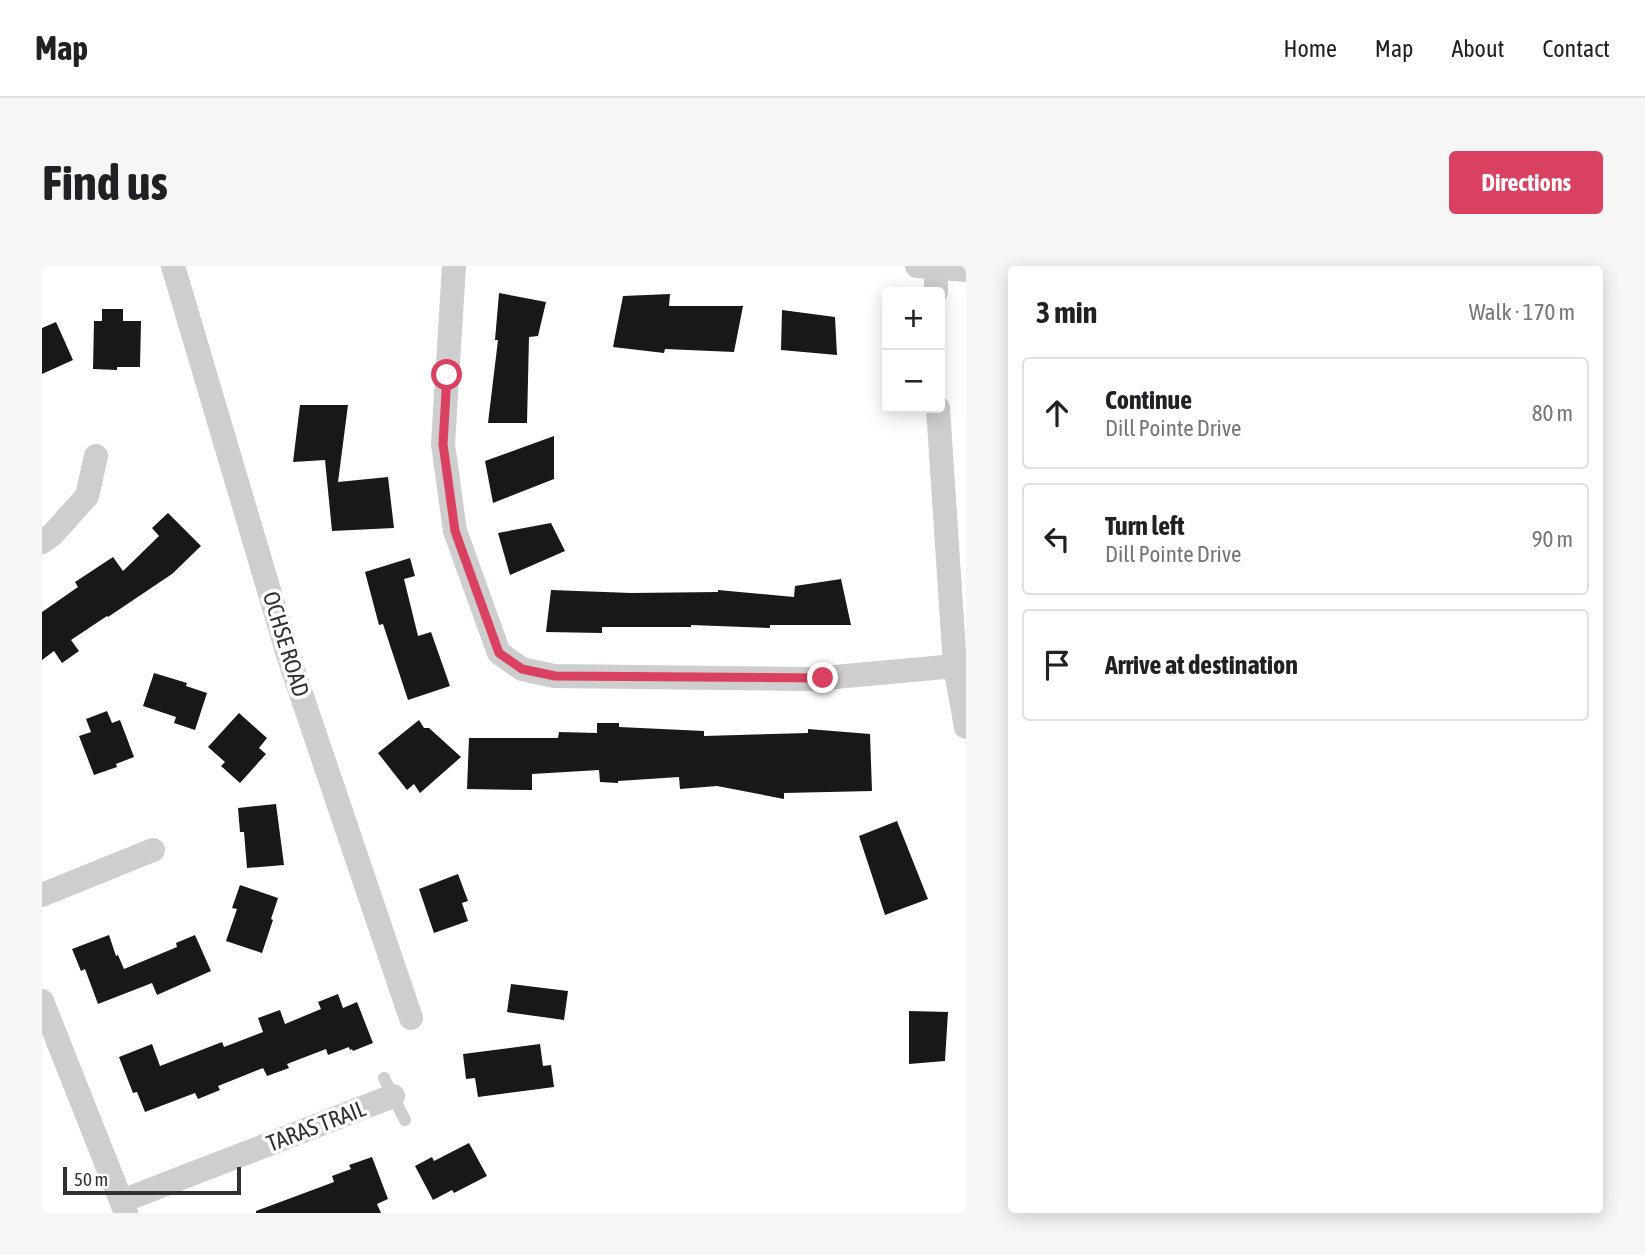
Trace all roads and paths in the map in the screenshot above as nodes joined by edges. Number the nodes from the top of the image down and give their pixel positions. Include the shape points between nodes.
1 (173, 266) edge
2 (454, 266) edge
3 (927, 267) edge
4 (966, 270) edge
5 (934, 287) edge
6 (938, 413) edge
7 (96, 456) dead end
8 (42, 542) edge
9 (955, 666) junction
10 (966, 727) edge
11 (153, 850) dead end
12 (42, 895) edge
13 (42, 1000) edge
14 (411, 1018) dead end
15 (388, 1087) joint
16 (405, 1120) dead end
17 (124, 1207) edge

1 - 14 street, OCHSE ROAD via 289,658
2 - 9 street via 443,444 455,531 499,653 522,669 555,676 813,679
3 - 4 street
3 - 5 street
6 - 9 street
7 - 8 street via 87,496
9 - 10 street
11 - 12 street
13 - 17 street
15 - 16 lane
15 - 17 street, TARAS TRAIL

